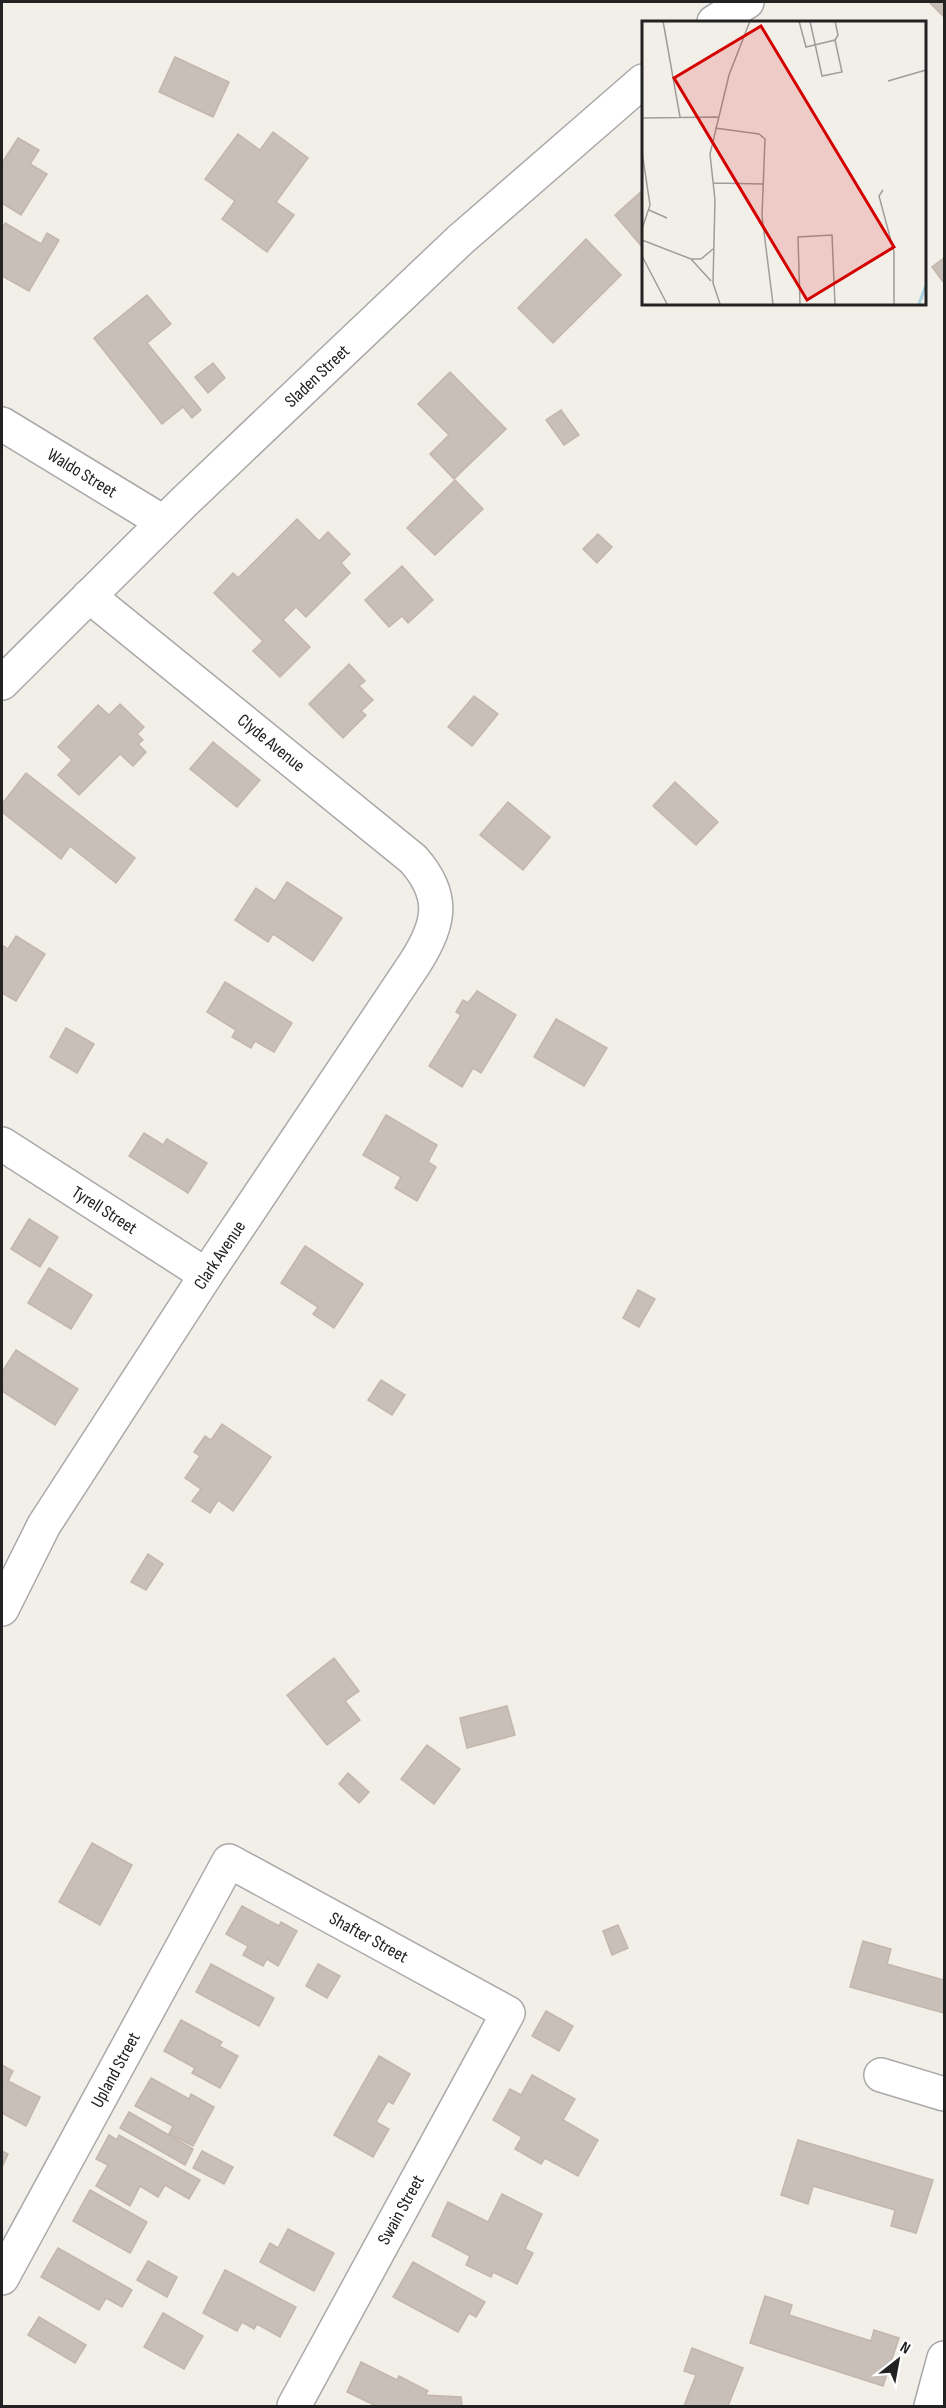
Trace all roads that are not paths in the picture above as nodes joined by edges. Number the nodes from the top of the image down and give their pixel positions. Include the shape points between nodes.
1 (747, 2) edge
2 (716, 21) edge
3 (642, 82) edge
4 (2, 424) edge
5 (163, 522) junction
6 (89, 596) junction
7 (2, 683) edge
8 (436, 904) joint
9 (2, 1144) edge
10 (206, 1275) junction
11 (2, 1610) edge
12 (229, 1861) joint
13 (508, 2013) joint
14 (881, 2075) dead end
15 (945, 2094) edge
16 (2, 2278) edge
17 (945, 2358) edge
18 (294, 2406) edge
19 (931, 2406) edge

1 - 2 street
3 - 5 street, Sladen Street via 460,240
4 - 5 street, Waldo Street
5 - 6 street, Sladen Street
6 - 7 street, Sladen Street
6 - 8 street, Clyde Avenue via 401,849 425,873 434,889
8 - 10 street, Clark Avenue via 424,949
9 - 10 street, Tyrell Street
10 - 11 street, Clark Avenue via 44,1525
12 - 13 street, Shafter Street
12 - 16 street, Upland Street
13 - 18 street, Swain Street
14 - 15 street
17 - 19 street

